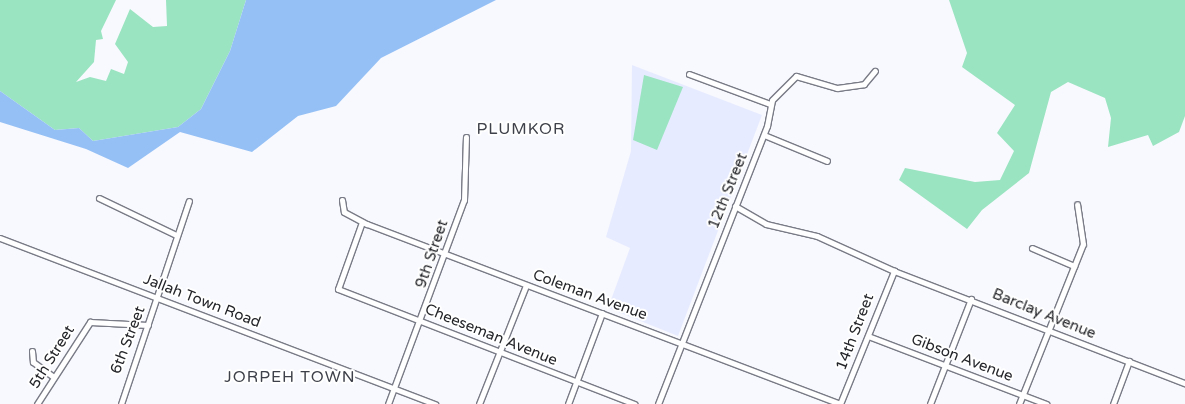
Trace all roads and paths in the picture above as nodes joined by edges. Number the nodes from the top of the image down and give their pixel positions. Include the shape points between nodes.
1 (875, 71) dead end
2 (689, 74) dead end
3 (770, 104) junction
4 (764, 135) junction
5 (466, 136) dead end
6 (827, 161) dead end
7 (99, 198) dead end
8 (342, 200) dead end
9 (188, 201) dead end
10 (1077, 204) dead end
11 (735, 206) junction
12 (362, 222) junction
13 (176, 234) junction
14 (0, 238) edge
15 (1032, 248) dead end
16 (446, 254) junction
17 (1074, 266) junction
18 (894, 271) junction
19 (526, 285) junction
20 (158, 298) junction
21 (971, 299) junction
22 (602, 313) junction
23 (422, 320) junction
24 (148, 325) junction
25 (1048, 329) junction
26 (868, 336) junction
27 (681, 342) junction
28 (32, 351) dead end
29 (499, 352) junction
30 (1129, 362) junction
31 (945, 365) junction
32 (52, 376) junction
33 (576, 382) junction
34 (1185, 382) edge
35 (395, 388) junction
36 (1023, 394) junction
37 (37, 404) edge
38 (121, 404) edge
39 (388, 404) edge
40 (435, 404) edge
41 (479, 404) edge
42 (568, 404) edge
43 (634, 404) edge
44 (658, 404) edge
45 (840, 404) edge
46 (930, 404) edge
47 (1019, 404) edge
48 (1046, 404) edge
49 (1113, 404) edge

1 - 3 street via 864,84 837,88 796,76
2 - 3 street
3 - 4 street, 12th Street
4 - 6 street
4 - 11 street, 12th Street
5 - 16 street, 9th Street via 464,200
7 - 13 street
8 - 12 street, Coleman Avenue via 344,212
9 - 13 street, 6th Street
10 - 17 street via 1083,244
11 - 18 street, Barclay Avenue via 766,224 817,236
11 - 27 street, 12th Street
12 - 16 street, Coleman Avenue
12 - 23 street, Cheeseman Avenue via 338,289
13 - 20 street, 6th Street via 177,245
14 - 20 street, Jallah Town Road
15 - 17 street
16 - 19 street, Coleman Avenue
16 - 23 street, 9th Street
17 - 25 street
18 - 21 street, Barclay Avenue
18 - 26 street, 14th Street
19 - 22 street, Coleman Avenue
19 - 29 street
20 - 24 street, 6th Street
20 - 35 street, Jallah Town Road
21 - 25 street, Barclay Avenue
21 - 31 street
22 - 27 street, Coleman Avenue
22 - 33 street
23 - 29 street, Cheeseman Avenue
23 - 35 street, 9th Street
24 - 32 street, 5th Street via 90,322
24 - 38 street, 6th Street
25 - 30 street, Barclay Avenue
25 - 36 street
26 - 31 street, Gibson Avenue
26 - 45 street, 14th Street
27 - 44 street, 12th Street
27 - 45 street, Coleman Avenue
28 - 32 street via 33,362
29 - 33 street, Cheeseman Avenue
29 - 41 street
30 - 34 street, Barclay Avenue
30 - 49 street
31 - 36 street, Gibson Avenue
31 - 46 street
32 - 37 street, 5th Street
33 - 42 street
33 - 43 street, Cheeseman Avenue
35 - 39 street, 9th Street
35 - 40 street, Jallah Town Road
36 - 47 street
36 - 48 street, Gibson Avenue

